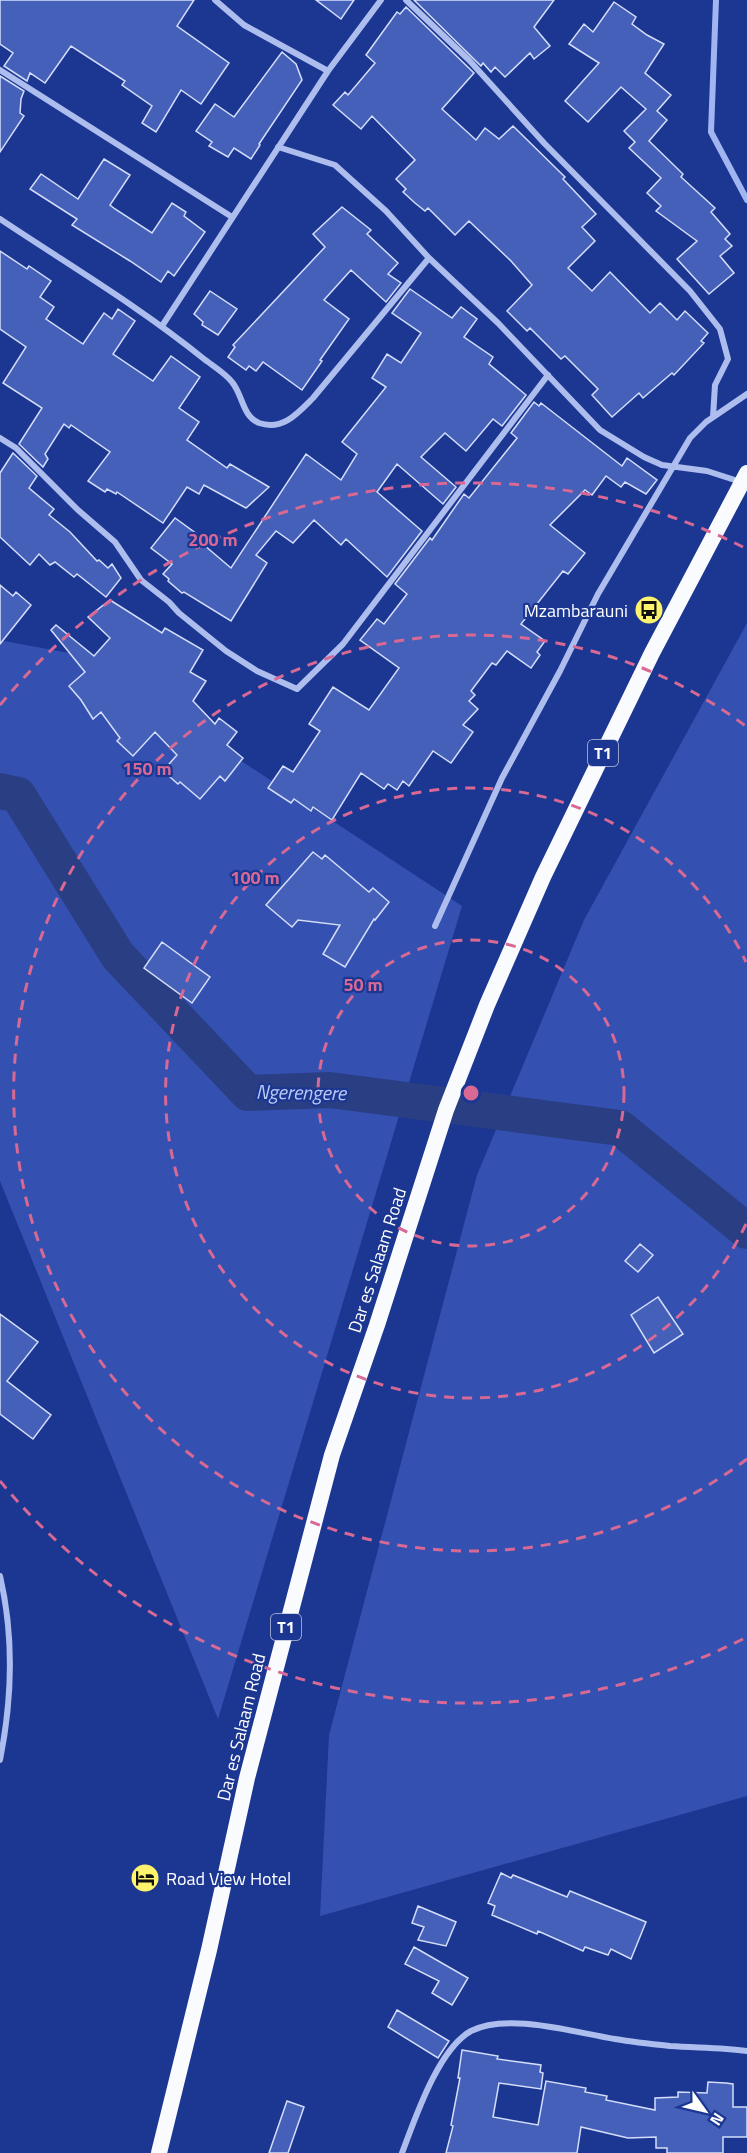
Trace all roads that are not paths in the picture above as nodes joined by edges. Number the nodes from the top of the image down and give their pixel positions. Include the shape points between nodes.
1 (215, 0) edge
2 (381, 0) edge
3 (406, 0) edge
4 (0, 70) edge
5 (328, 71) junction
6 (278, 147) junction
7 (232, 217) junction
8 (0, 219) edge
9 (429, 258) junction
10 (162, 326) junction
11 (548, 375) junction
12 (747, 394) edge
13 (713, 417) junction
14 (0, 438) edge
15 (675, 465) junction
16 (744, 477) edge
17 (435, 926) dead end
18 (0, 1576) edge
19 (0, 1759) edge
20 (747, 2051) edge
21 (159, 2153) edge
22 (402, 2153) edge

1 - 5 street via 244,25
2 - 5 street
3 - 13 street via 469,60 544,143 690,291 720,329 728,359 715,386
4 - 7 street
5 - 6 street
6 - 7 street
6 - 9 street via 335,165 386,211
7 - 10 street
8 - 10 street
9 - 10 street via 313,398 293,418 277,425 249,417 232,382
9 - 11 street
11 - 14 street via 343,644 297,689 226,651 179,613 141,580 115,542 16,448
11 - 15 street via 600,430 644,458
12 - 13 street
13 - 15 street via 690,438
15 - 16 street
15 - 17 street via 606,578 502,778
16 - 21 highway, Dar es Salaam Road / T1 via 543,878 472,1039 446,1110 332,1455 247,1778
18 - 19 street via 9,1626 8,1717
20 - 22 street via 671,2046 515,2023 490,2025 471,2031 444,2060

